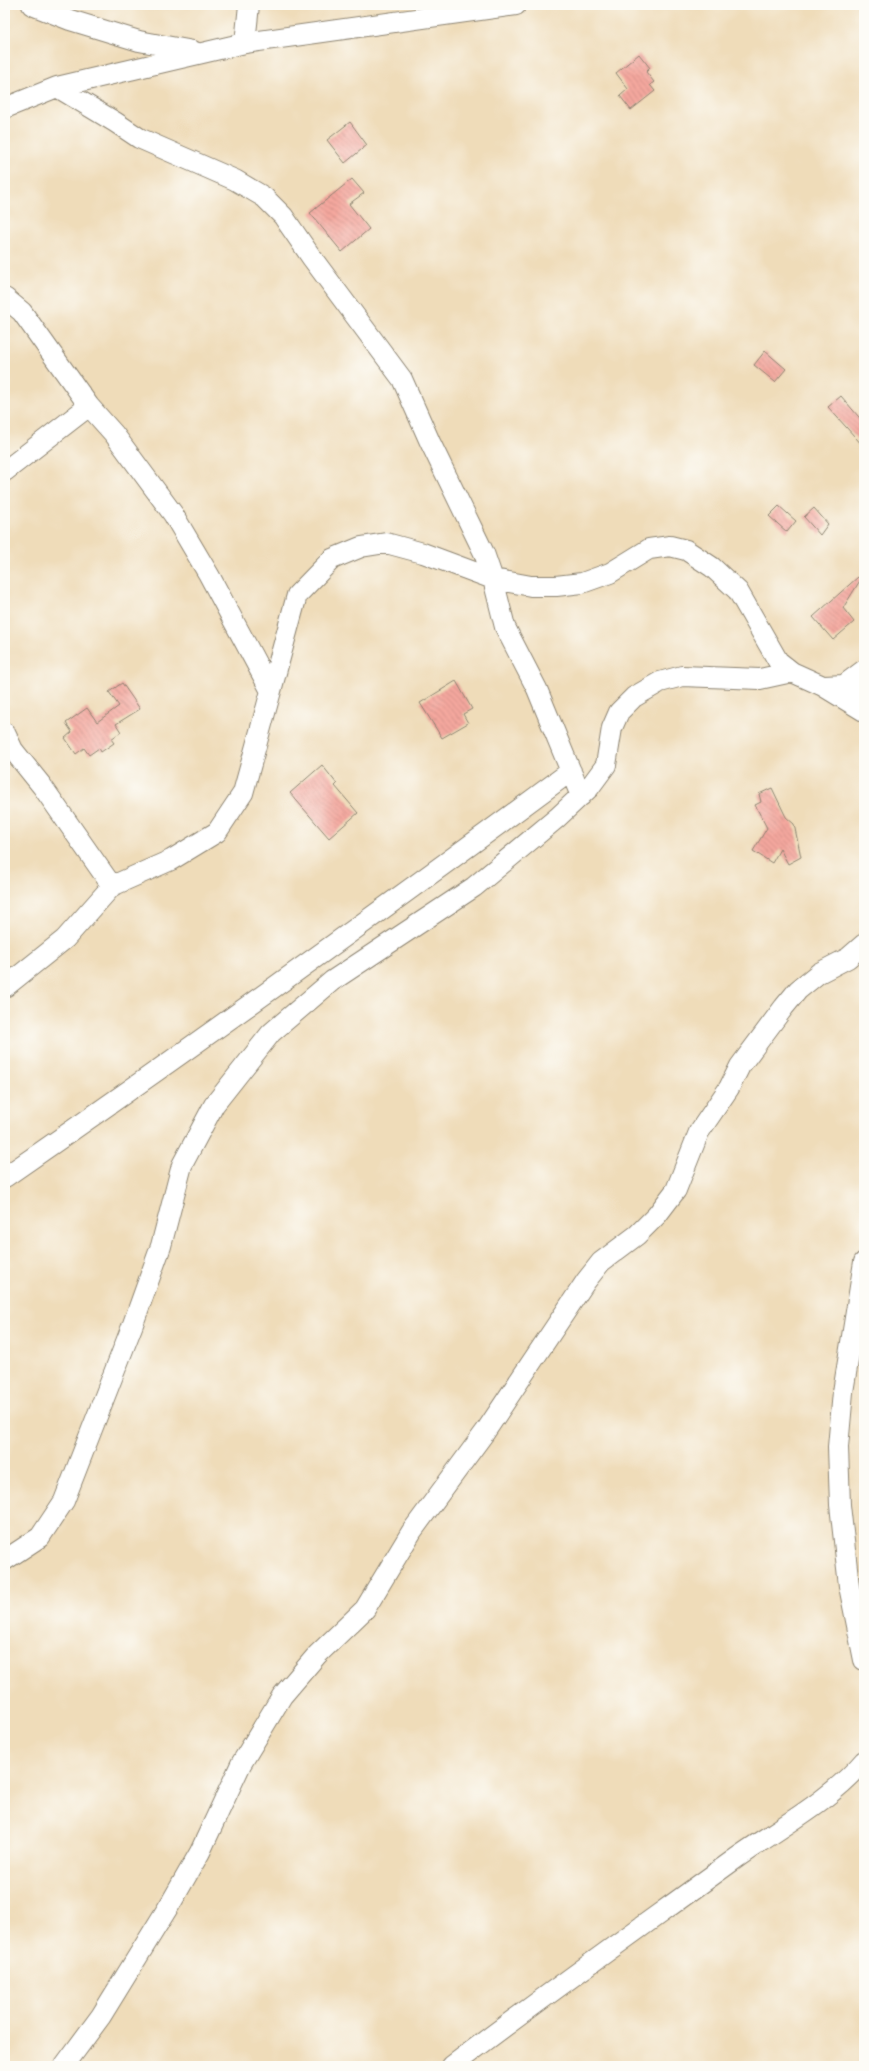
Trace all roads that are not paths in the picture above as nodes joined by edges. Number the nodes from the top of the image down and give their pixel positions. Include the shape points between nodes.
1 (32, 5) edge
2 (249, 5) edge
3 (516, 5) edge
4 (245, 43) junction
5 (200, 52) junction
6 (58, 87) junction
7 (6, 110) edge
8 (5, 298) edge
9 (89, 406) junction
10 (5, 472) edge
11 (493, 579) junction
12 (864, 670) edge
13 (792, 672) junction
14 (844, 685) junction
15 (823, 686) junction
16 (864, 689) edge
17 (271, 691) junction
18 (864, 711) edge
19 (5, 733) edge
20 (571, 771) junction
21 (581, 796) junction
22 (112, 886) junction
23 (864, 944) edge
24 (5, 987) edge
25 (5, 1177) edge
26 (864, 1262) edge
27 (5, 1560) edge
28 (864, 1660) edge
29 (864, 1761) edge
30 (64, 2066) edge
31 (452, 2066) edge

1 - 5 street via 70,20 139,41
2 - 4 street
3 - 4 street
4 - 5 street
5 - 6 street
6 - 7 street
6 - 11 street via 138,138 241,183 264,197 283,216 402,379 484,553
8 - 9 street via 22,312
9 - 10 street
9 - 17 street via 114,434 173,514 213,581
11 - 13 street via 531,586 582,583 610,573 649,549 670,546 686,550 712,567 738,591 778,661
11 - 17 street via 423,553 386,543 361,547 332,559 297,595
11 - 20 street via 505,627 537,689
12 - 14 street
13 - 15 street
13 - 21 street via 760,679 682,676 660,682 634,697 619,712 612,728 606,765
14 - 15 street
14 - 16 street
15 - 18 street
17 - 22 street via 243,793 217,832 171,860
19 - 22 street via 13,750 42,786
20 - 21 street
20 - 25 street via 138,1086
21 - 27 street via 474,887 332,981 303,1004 271,1033 214,1105 182,1165 161,1246 64,1501 40,1537
22 - 24 street via 65,939
23 - 30 street via 848,958 819,973 798,990 784,1007 740,1066 729,1088 699,1132 676,1190 657,1215 637,1235 601,1262 586,1281 485,1432 412,1531 365,1609 317,1655 282,1696 241,1764 200,1852 172,1901 101,2016
26 - 28 street via 843,1392 838,1447 840,1505 849,1586
29 - 31 street via 856,1771 807,1810 737,1858

